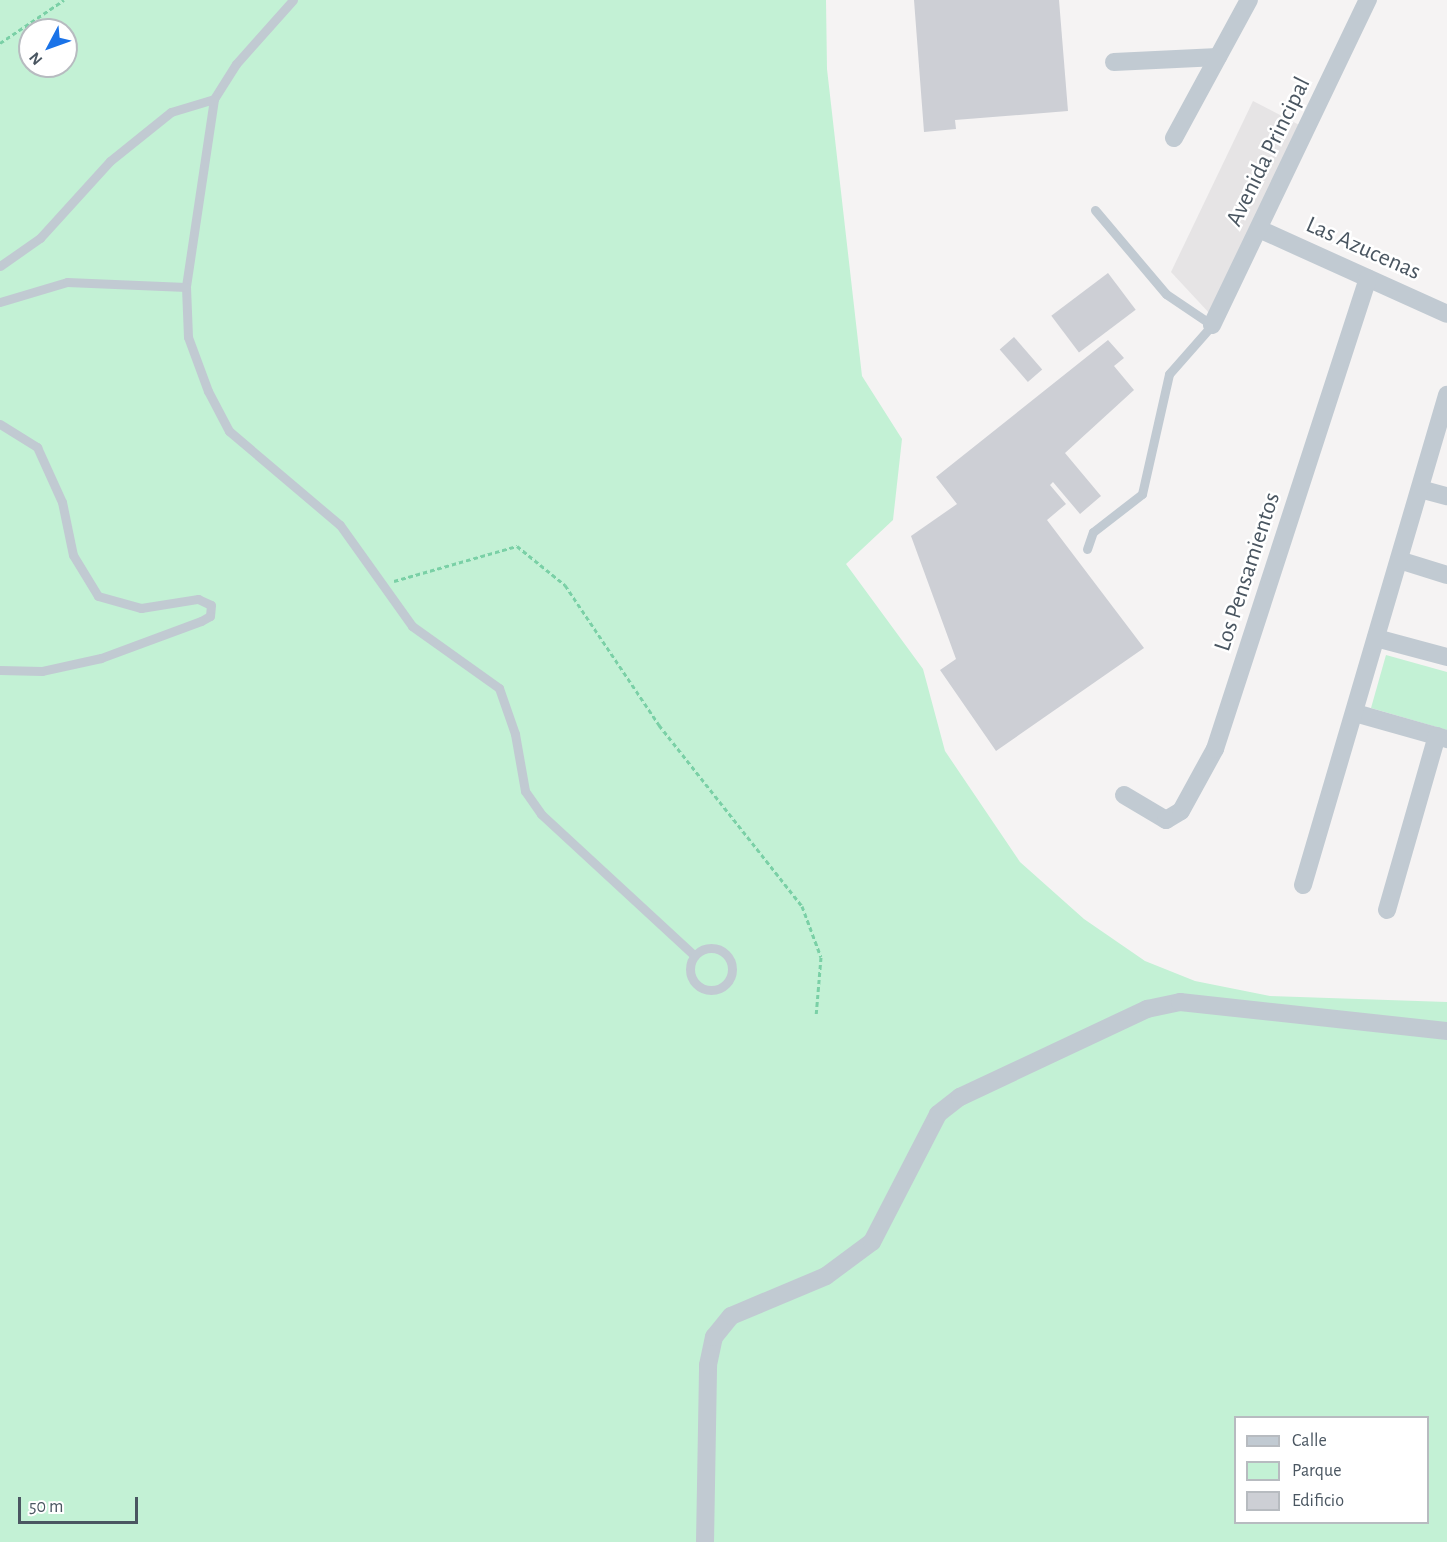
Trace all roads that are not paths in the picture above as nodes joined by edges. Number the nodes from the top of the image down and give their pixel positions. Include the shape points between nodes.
1 (292, 0) edge
2 (1249, 0) edge
3 (1360, 4) edge
4 (1218, 57) junction
5 (1114, 62) dead end
6 (214, 99) junction
7 (1174, 138) dead end
8 (1095, 210) dead end
9 (1259, 229) junction
10 (0, 266) edge
11 (1368, 278) junction
12 (186, 287) junction
13 (0, 302) edge
14 (1447, 314) edge
15 (1212, 325) junction
16 (1447, 395) edge
17 (1444, 419) edge
18 (0, 424) edge
19 (1420, 489) junction
20 (1447, 496) edge
21 (1087, 549) dead end
22 (1399, 560) junction
23 (1447, 575) edge
24 (1376, 638) junction
25 (1447, 657) edge
26 (0, 670) edge
27 (1355, 713) junction
28 (1442, 737) edge
29 (1124, 795) dead end
30 (1303, 885) dead end
31 (1387, 910) dead end
32 (695, 956) junction
33 (1447, 1031) edge
34 (705, 1542) edge

1 - 6 lane
2 - 4 street
3 - 9 street, Avenida Principal
4 - 5 street
4 - 7 street
6 - 10 lane via 171,112 110,160 40,238
6 - 12 lane
8 - 15 lane via 1166,294
9 - 11 street, Las Azucenas
9 - 15 street, Avenida Principal
11 - 14 street, Las Azucenas
11 - 29 street, Los Pensamientos via 1215,749 1181,811 1166,820
12 - 13 lane via 67,282
12 - 32 lane via 188,337 229,431 340,525 412,626 499,688 515,734 525,791 541,814
15 - 21 lane via 1169,374 1142,494 1093,532
16 - 17 street
17 - 19 street
18 - 26 lane via 37,447 62,502 73,555 98,596 141,608 198,599 211,605 210,616 201,621 101,658 42,671
19 - 20 street
19 - 22 street
22 - 23 street
22 - 24 street
24 - 25 street
24 - 27 street
27 - 28 street
27 - 30 street
28 - 31 street
32 - 32 lane via 690,969 700,987 718,989 728,981 732,969 726,954 710,948
33 - 34 street via 1180,1002 1147,1009 960,1097 938,1114 872,1242 826,1276 731,1316 714,1337 708,1365

